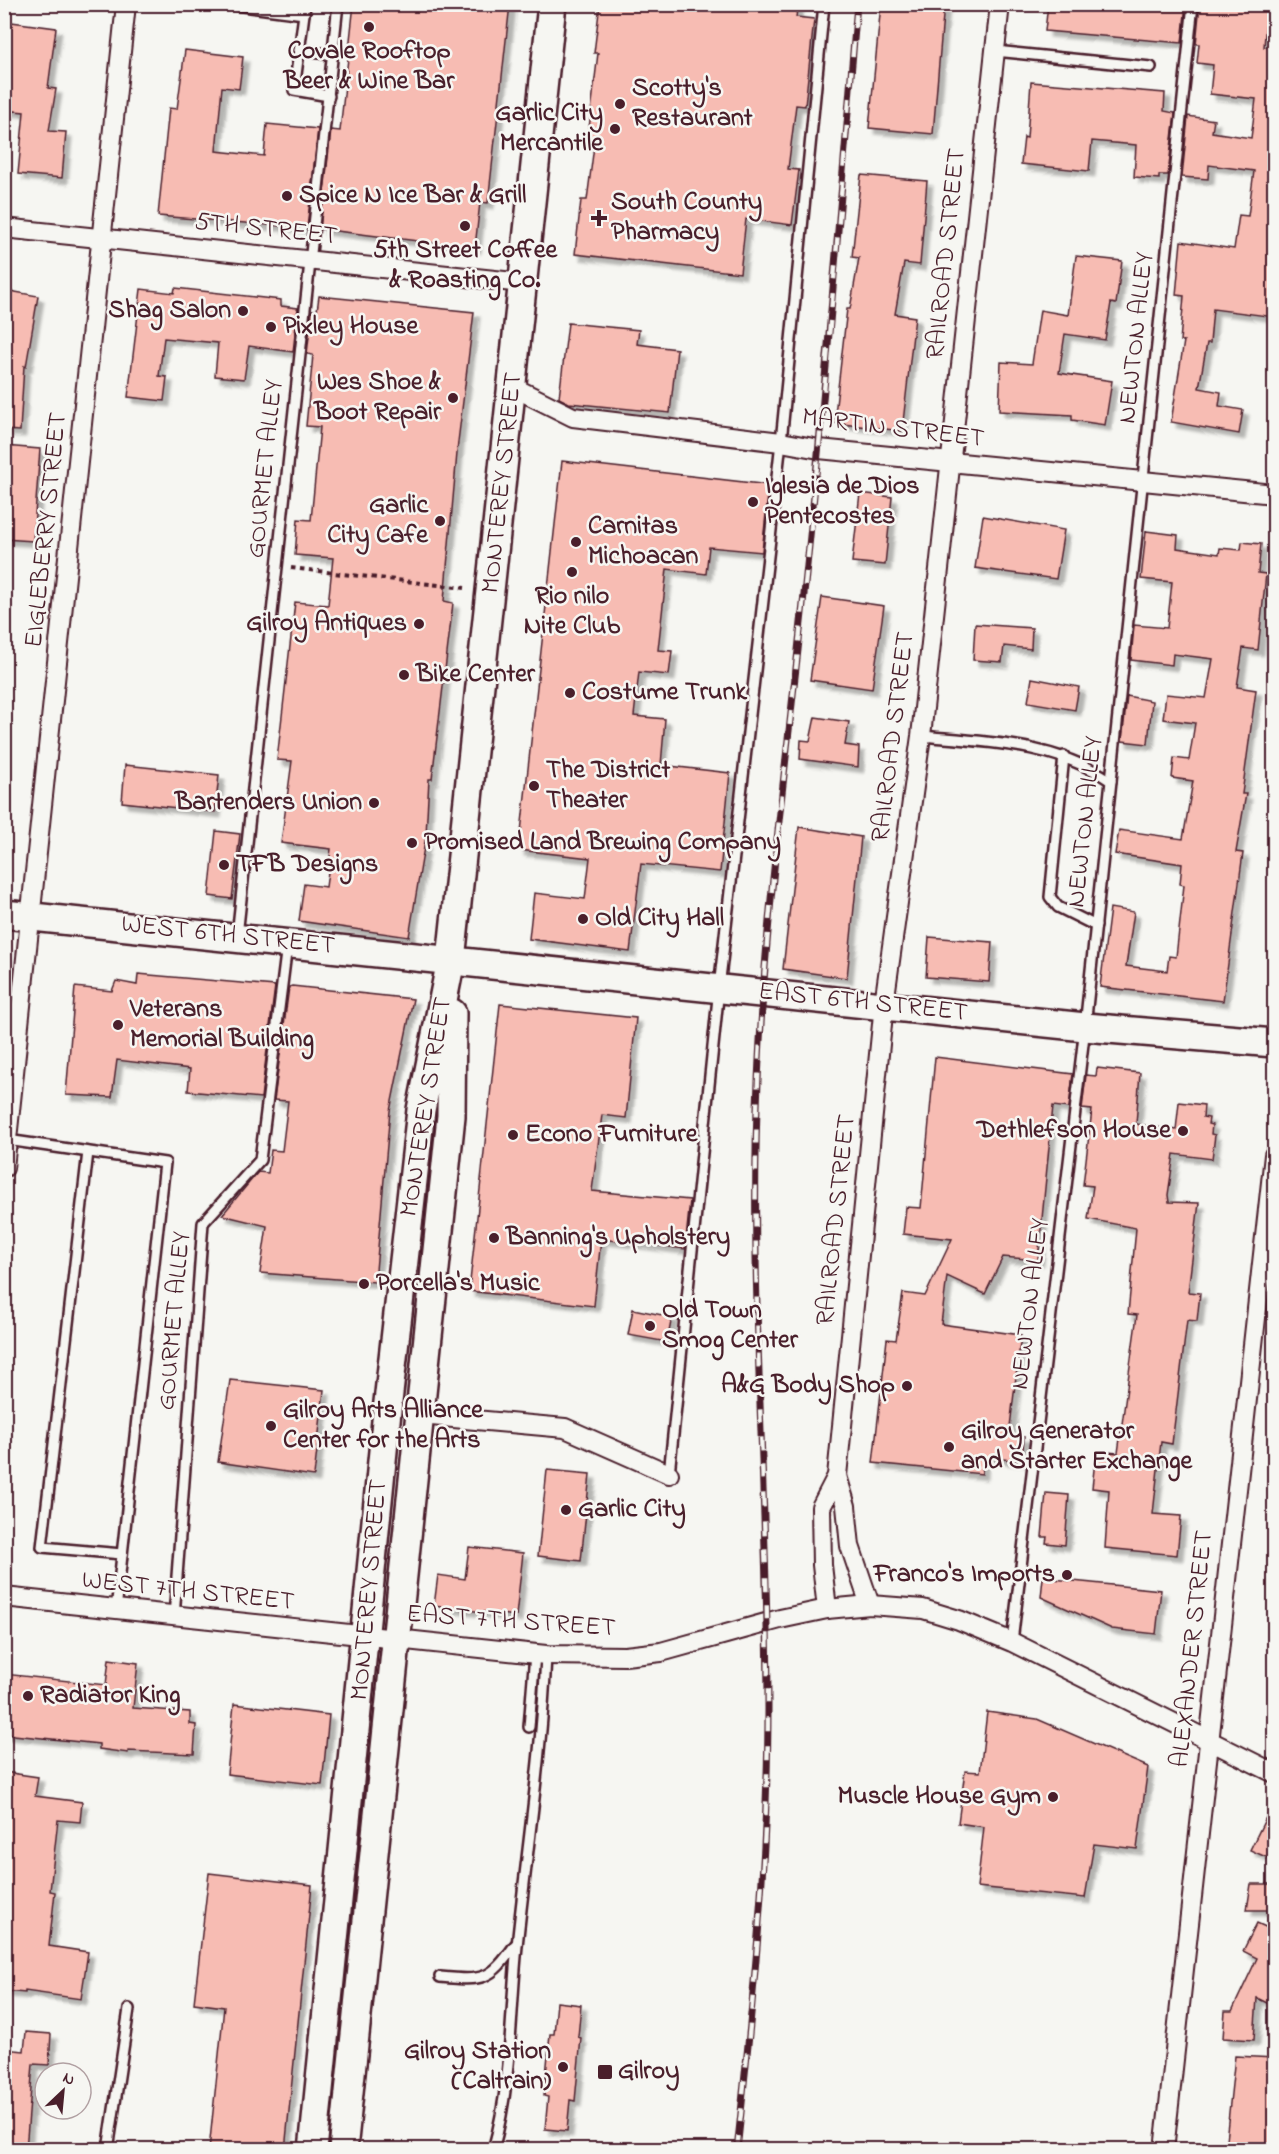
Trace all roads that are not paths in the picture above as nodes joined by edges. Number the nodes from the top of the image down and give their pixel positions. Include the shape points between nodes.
1 (126, 4) edge
2 (227, 4) edge
3 (338, 4) edge
4 (552, 4) edge
5 (824, 4) edge
6 (1000, 4) edge
7 (1193, 4) edge
8 (305, 9) edge
9 (299, 50) junction
10 (995, 51) junction
11 (333, 55) junction
12 (1151, 67) dead end
13 (329, 96) junction
14 (4, 228) edge
15 (102, 239) junction
16 (311, 261) junction
17 (523, 283) junction
18 (513, 387) junction
19 (782, 442) junction
20 (950, 462) junction
21 (1143, 481) junction
22 (1275, 494) edge
23 (921, 736) junction
24 (1064, 756) junction
25 (1112, 781) junction
26 (4, 914) edge
27 (32, 916) junction
28 (1096, 926) junction
29 (237, 937) junction
30 (288, 943) junction
31 (451, 960) junction
32 (718, 988) junction
33 (884, 1004) junction
34 (1085, 1027) junction
35 (1275, 1043) edge
36 (8, 1140) junction
37 (88, 1152) junction
38 (1275, 1155) edge
39 (4, 1168) edge
40 (420, 1414) junction
41 (669, 1474) joint
42 (837, 1476) junction
43 (122, 1554) junction
44 (4, 1598) edge
45 (870, 1605) junction
46 (827, 1609) junction
47 (116, 1611) junction
48 (174, 1617) junction
49 (366, 1637) junction
50 (397, 1640) junction
51 (1012, 1642) junction
52 (541, 1655) junction
53 (529, 1727) dead end
54 (1208, 1738) junction
55 (1275, 1773) edge
56 (517, 1943) junction
57 (441, 1977) dead end
58 (129, 2009) dead end
59 (108, 2150) edge
60 (313, 2150) edge
61 (344, 2150) edge
62 (493, 2150) edge
63 (1164, 2150) edge

1 - 15 street, EIGLEBERRY STREET
2 - 8 lane
3 - 11 lane, GOURMET ALLEY
4 - 17 main road, MONTEREY STREET
5 - 19 lane
6 - 10 street, RAILROAD STREET
7 - 21 lane, NEWTON ALLEY
8 - 9 lane
9 - 11 lane
9 - 13 lane via 294,90
10 - 12 lane
10 - 20 street, RAILROAD STREET
11 - 13 lane, GOURMET ALLEY
13 - 16 lane, GOURMET ALLEY
14 - 15 street, 5TH STREET
15 - 16 street, 5TH STREET
15 - 27 street, EIGLEBERRY STREET
16 - 17 street, 5TH STREET
16 - 29 lane, GOURMET ALLEY
17 - 18 main road, MONTEREY STREET
18 - 19 street, MARTIN STREET via 573,417
18 - 31 main road, MONTEREY STREET
19 - 20 street, MARTIN STREET via 807,448
19 - 32 lane
20 - 21 street, MARTIN STREET
20 - 23 street, RAILROAD STREET
21 - 22 street, MARTIN STREET
21 - 25 lane, NEWTON ALLEY
23 - 24 lane via 1025,746
23 - 33 street, RAILROAD STREET
24 - 25 lane
24 - 28 lane via 1050,897 1058,907
25 - 28 lane, NEWTON ALLEY
26 - 27 main road, WEST 6TH STREET
27 - 29 main road, WEST 6TH STREET
27 - 36 street, EIGLEBERRY STREET
28 - 34 lane, NEWTON ALLEY
29 - 30 main road, WEST 6TH STREET
30 - 31 main road, WEST 6TH STREET
30 - 48 lane, GOURMET ALLEY via 260,1160 203,1222
31 - 32 main road, EAST 6TH STREET
31 - 40 main road, MONTEREY STREET via 451,1116
31 - 49 main road, MONTEREY STREET via 421,1110
32 - 33 main road, EAST 6TH STREET
32 - 41 lane
33 - 34 main road, EAST 6TH STREET
33 - 42 street, RAILROAD STREET
34 - 35 main road, EAST 6TH STREET
34 - 51 lane, NEWTON ALLEY
36 - 37 lane
36 - 39 street, EIGLEBERRY STREET
37 - 43 lane via 165,1163
37 - 43 lane via 42,1547
38 - 54 street, ALEXANDER STREET
40 - 41 street via 565,1428
40 - 50 main road, MONTEREY STREET
42 - 45 street, RAILROAD STREET via 846,1506 850,1546
42 - 46 street, RAILROAD STREET via 820,1507
43 - 47 lane
44 - 47 street, WEST 7TH STREET
45 - 46 street, EAST 7TH STREET
45 - 51 street, EAST 7TH STREET via 923,1609
46 - 52 street, EAST 7TH STREET via 661,1652 625,1656
47 - 48 street, WEST 7TH STREET
48 - 49 street, WEST 7TH STREET
49 - 50 street, EAST 7TH STREET
49 - 60 main road, MONTEREY STREET
50 - 52 street, EAST 7TH STREET
50 - 61 main road, MONTEREY STREET
51 - 54 street, EAST 7TH STREET
52 - 53 lane
52 - 56 lane via 542,1728
54 - 55 street, EAST 7TH STREET
54 - 63 street, ALEXANDER STREET
56 - 57 lane via 500,1967 476,1980
56 - 62 lane via 510,2045
58 - 59 lane

